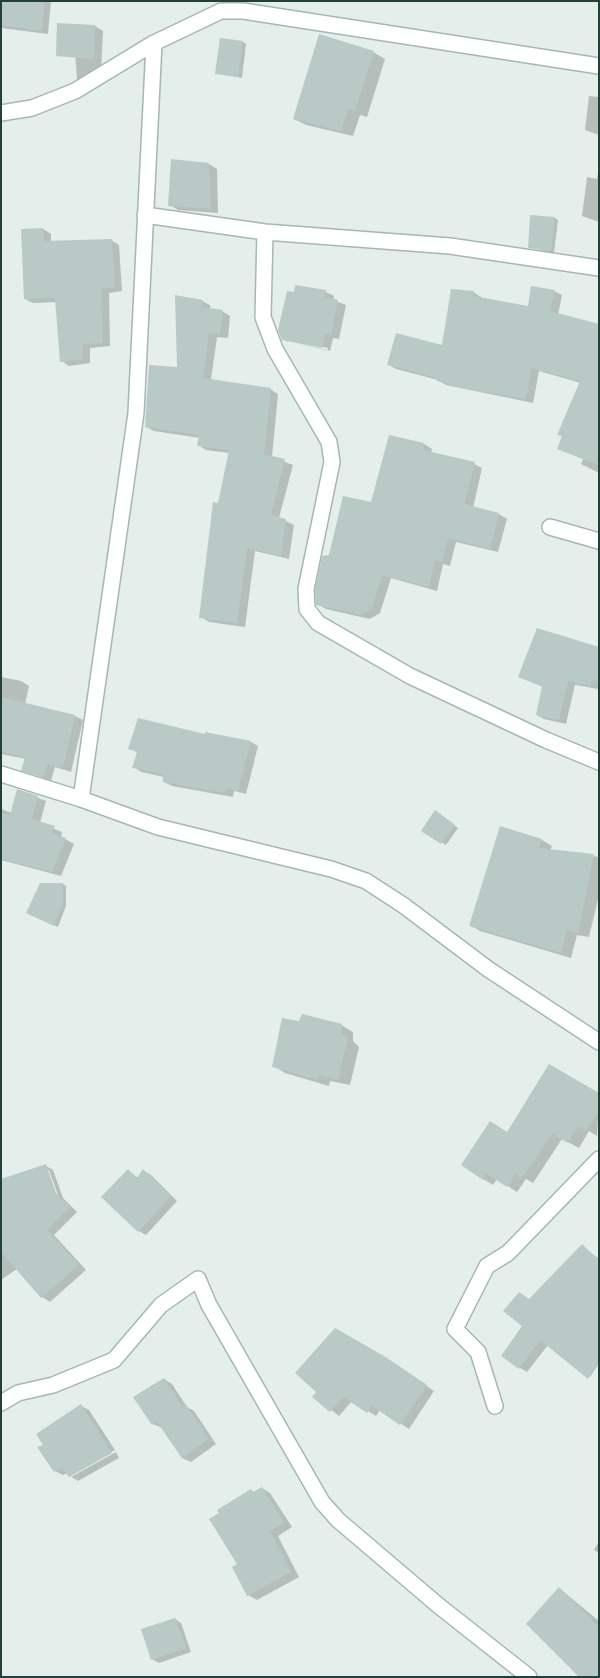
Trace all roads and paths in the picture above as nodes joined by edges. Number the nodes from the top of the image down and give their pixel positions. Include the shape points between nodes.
1 (154, 43) junction
2 (599, 66) edge
3 (1, 113) edge
4 (145, 215) junction
5 (265, 232) junction
6 (599, 268) edge
7 (550, 527) dead end
8 (599, 541) edge
9 (599, 762) edge
10 (1, 774) edge
11 (81, 800) junction
12 (599, 1042) edge
13 (599, 1159) edge
14 (1, 1403) edge
15 (496, 1406) dead end
16 (529, 1677) edge

1 - 2 street via 221,11 242,11
1 - 3 street via 75,91 32,108
1 - 4 street
4 - 5 street
4 - 11 street via 136,413
5 - 6 street via 450,246
5 - 9 street via 263,317 275,349 329,442 332,462 306,589 307,609 318,623 410,676
7 - 8 street
10 - 11 street
11 - 12 street via 158,827 331,869 366,881 403,904 488,969
13 - 15 street via 508,1253 488,1266 455,1329 478,1352
14 - 16 street via 18,1393 53,1384 114,1360 161,1305 198,1279 209,1305 322,1502 338,1520 439,1606

